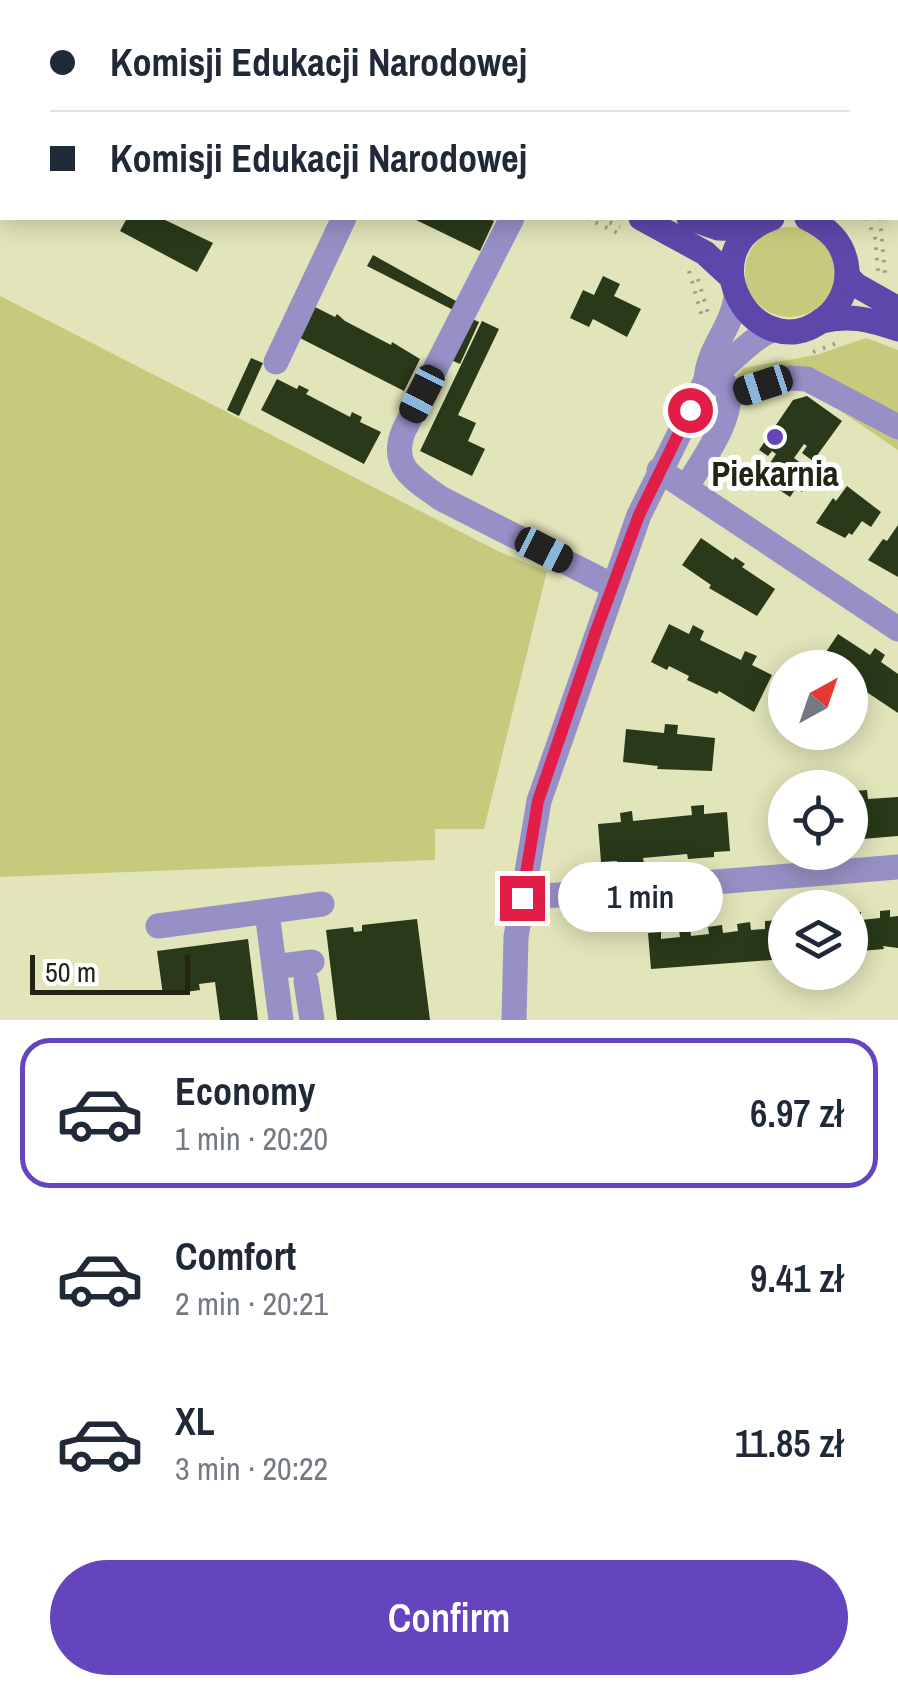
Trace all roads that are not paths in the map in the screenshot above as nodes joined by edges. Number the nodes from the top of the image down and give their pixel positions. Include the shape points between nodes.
1 (343, 220) edge
2 (511, 220) edge
3 (644, 220) edge
4 (695, 220) edge
5 (811, 220) edge
6 (762, 223) edge
7 (838, 228) edge
8 (848, 276) junction
9 (734, 287) junction
10 (898, 309) edge
11 (821, 322) junction
12 (774, 329) junction
13 (898, 329) edge
14 (276, 362) dead end
15 (706, 380) junction
16 (731, 396) junction
17 (898, 426) edge
18 (659, 470) junction
19 (686, 488) junction
20 (612, 586) junction
21 (898, 630) edge
22 (898, 866) edge
23 (522, 898) junction
24 (322, 904) dead end
25 (267, 912) junction
26 (158, 926) dead end
27 (274, 967) junction
28 (280, 1020) edge
29 (312, 1020) edge
30 (514, 1020) edge

1 - 14 street
2 - 20 street via 404,430 400,462 440,498
3 - 9 main road via 704,253
4 - 6 main road via 718,228
5 - 7 main road
6 - 9 main road via 732,259
7 - 8 main road
8 - 10 main road
8 - 11 main road via 843,295
9 - 12 main road via 758,322
9 - 15 street via 729,325 707,362
11 - 12 main road
11 - 13 main road via 864,318
12 - 15 street
15 - 16 street via 726,385
15 - 18 street
16 - 17 street via 807,379
16 - 19 street via 728,414
18 - 19 street
18 - 20 street
19 - 21 street
20 - 23 street via 538,801
22 - 23 street
23 - 30 street
24 - 25 street
25 - 26 street
25 - 27 street
27 - 28 street
27 - 29 street via 309,972

